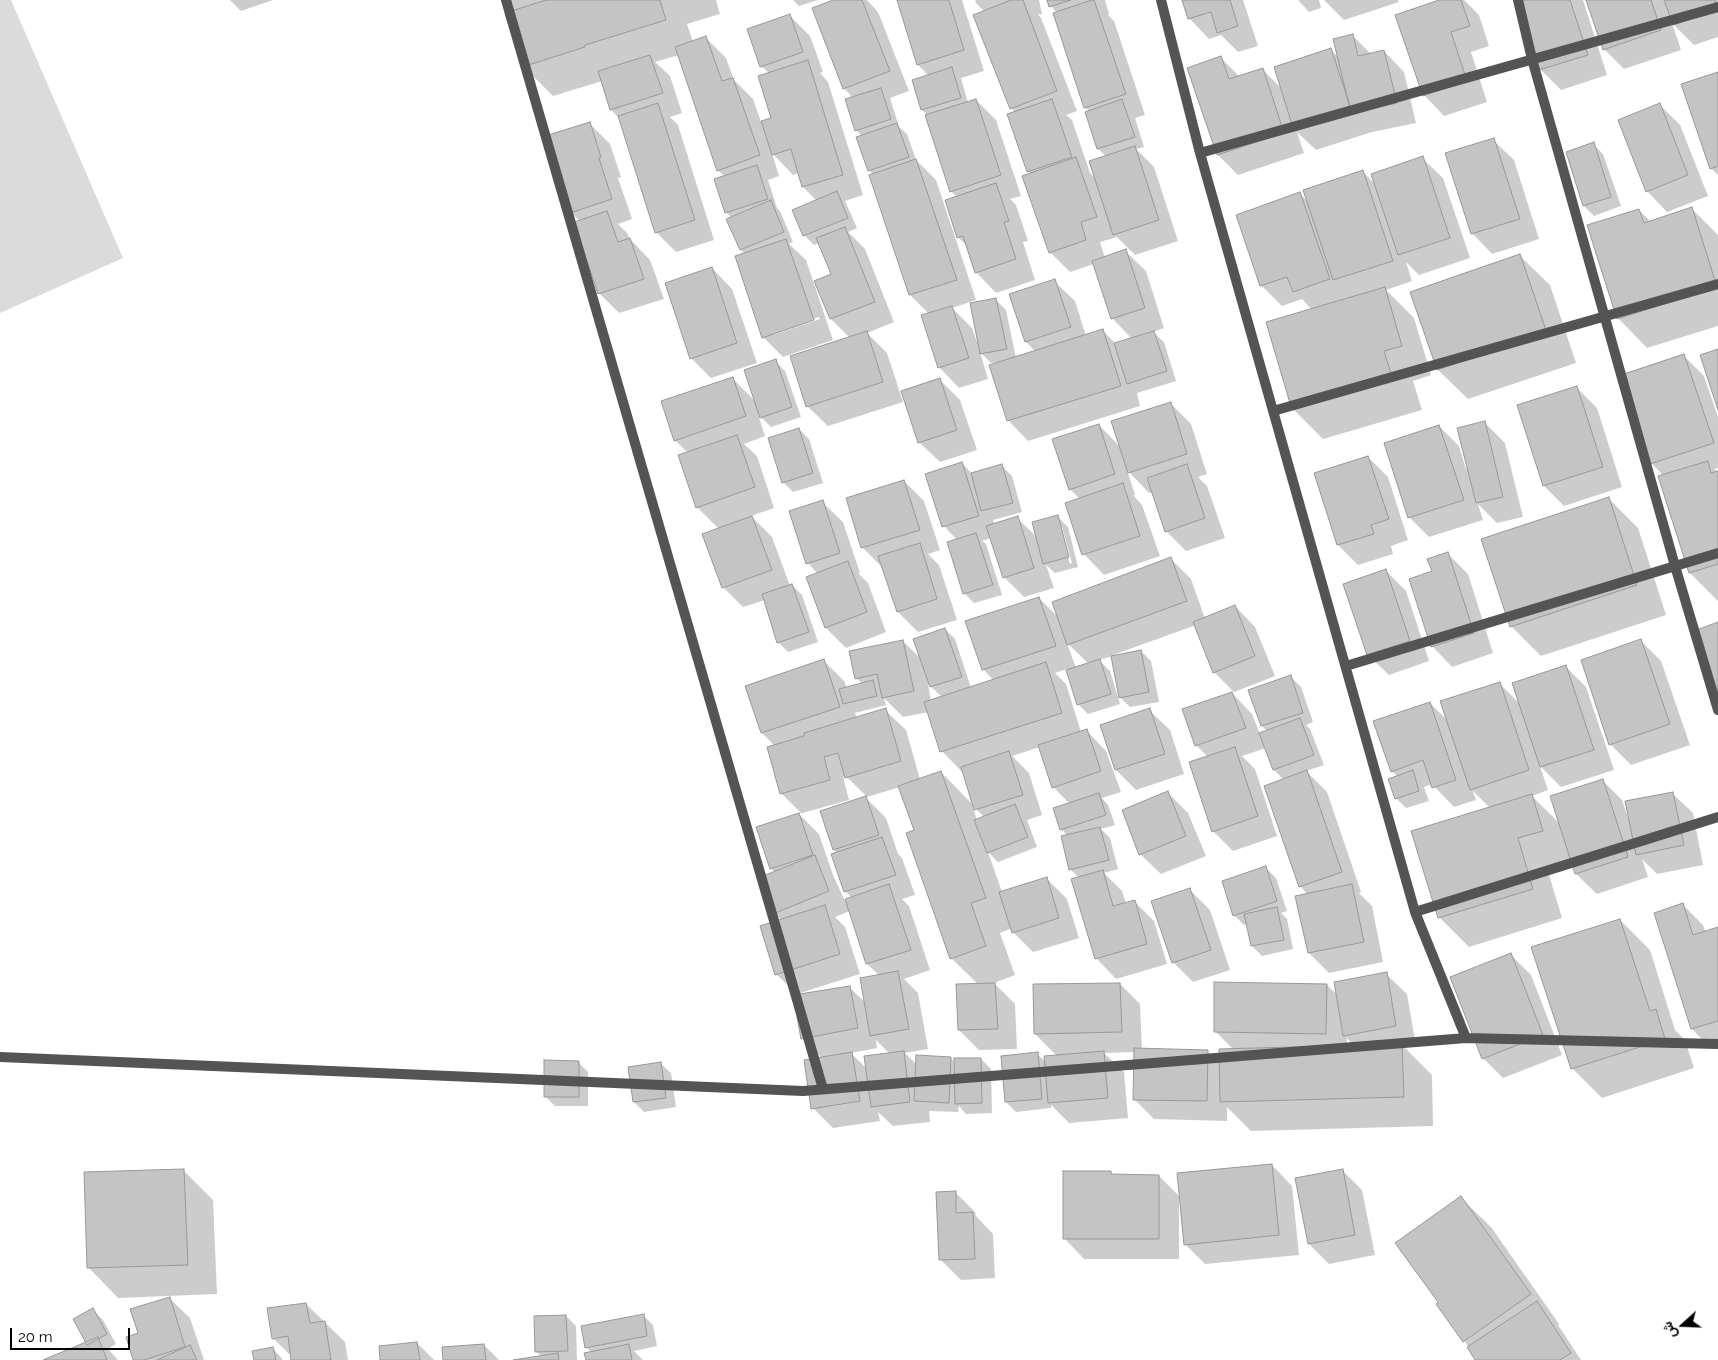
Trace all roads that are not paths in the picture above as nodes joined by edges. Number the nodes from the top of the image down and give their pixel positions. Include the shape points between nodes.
1 (506, 0) edge
2 (1161, 0) edge
3 (1518, 0) edge
4 (1718, 7) edge
5 (1532, 59) junction
6 (1200, 153) junction
7 (1718, 284) edge
8 (1604, 316) junction
9 (1273, 411) junction
10 (1718, 552) edge
11 (1674, 566) junction
12 (1346, 666) junction
13 (1718, 710) edge
14 (1718, 817) edge
15 (1415, 912) junction
16 (1466, 1038) junction
17 (1718, 1044) edge
18 (0, 1057) edge
19 (824, 1090) junction

1 - 19 street
2 - 6 street
3 - 5 street
4 - 5 street
5 - 6 street
5 - 8 street
6 - 9 street
7 - 8 street
8 - 9 street
8 - 11 street
9 - 12 street
10 - 11 street
11 - 12 street
11 - 13 street
12 - 15 street
14 - 15 street
15 - 16 street
16 - 17 street
16 - 19 street
18 - 19 street

